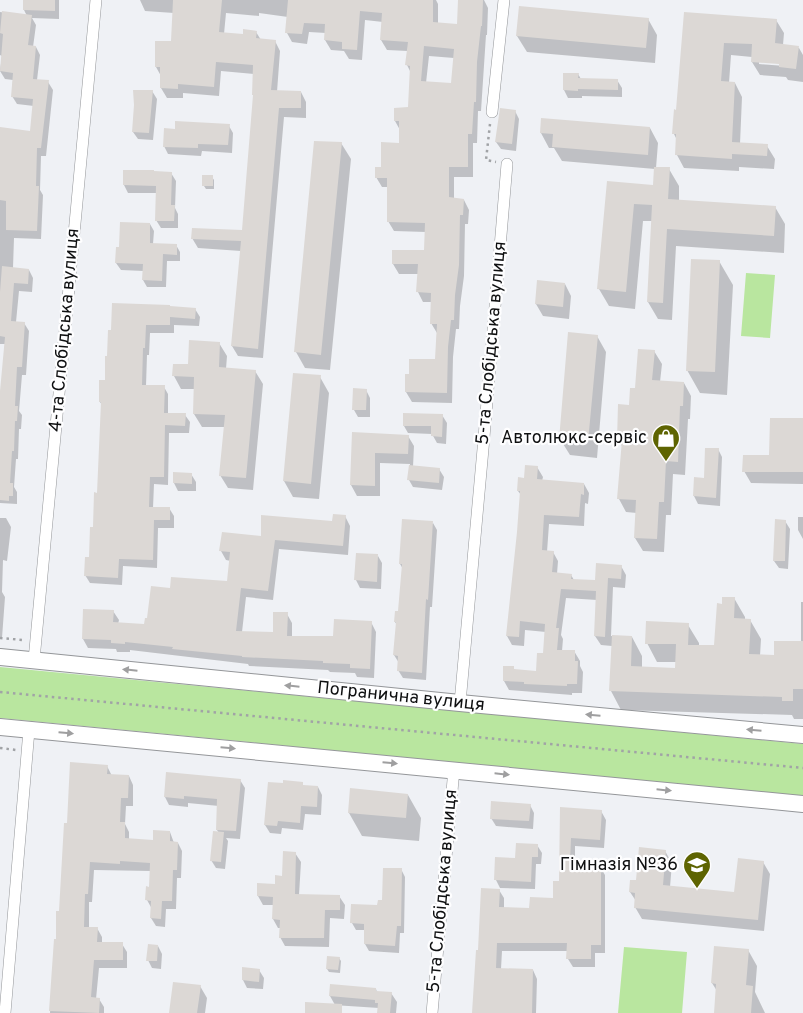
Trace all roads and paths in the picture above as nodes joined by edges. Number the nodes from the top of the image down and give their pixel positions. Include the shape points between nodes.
1 (96, 0) edge
2 (504, 0) edge
3 (492, 112) joint
4 (507, 164) joint
5 (0, 638) edge
6 (36, 642) junction
7 (0, 657) edge
8 (34, 660) junction
9 (0, 692) edge
10 (460, 703) junction
11 (0, 727) edge
12 (30, 730) junction
13 (803, 735) edge
14 (803, 768) edge
15 (454, 770) junction
16 (803, 804) edge
17 (5, 1013) edge
18 (432, 1013) edge

1 - 6 street, 4-та Слобідська вулиця
2 - 3 street
3 - 4 path via 486,160
4 - 10 street, 5-та Слобідська вулиця
5 - 6 path
6 - 8 street, 4-та Слобідська вулиця
7 - 8 main road, Погранична вулиця
10 -> 8 main road, Погранична вулиця
9 - 14 path
13 -> 10 main road, Погранична вулиця
11 - 12 main road
12 -> 15 main road
12 - 17 street
15 -> 16 main road
15 - 18 street, 5-та Слобідська вулиця

